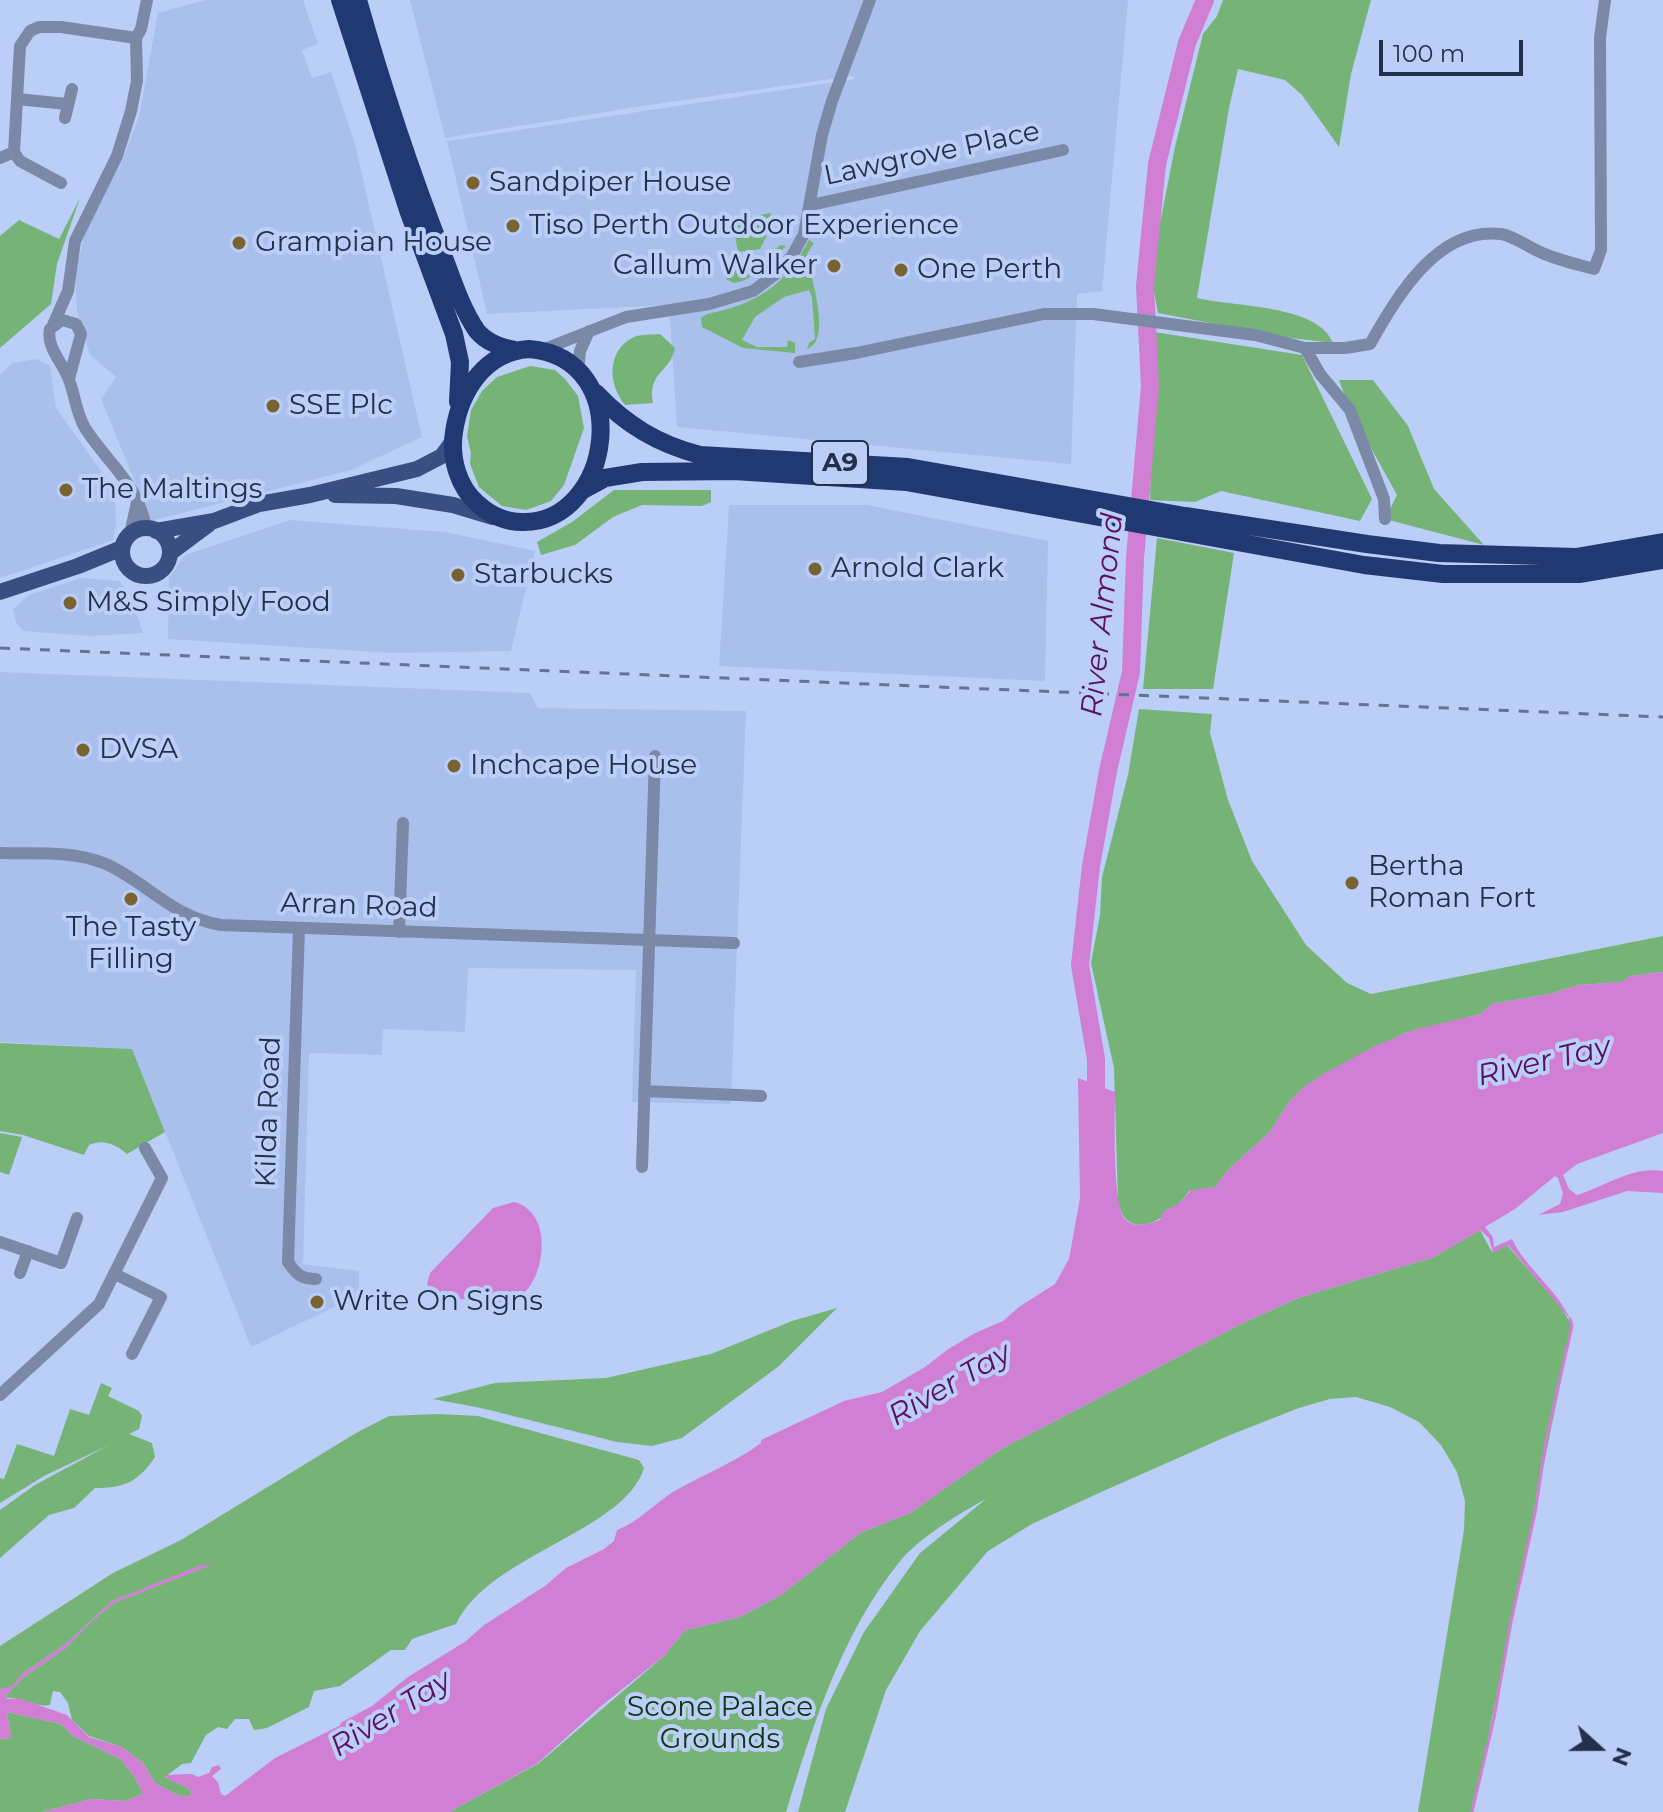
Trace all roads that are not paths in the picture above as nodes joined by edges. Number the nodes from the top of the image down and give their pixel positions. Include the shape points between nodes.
1 (147, 0) edge
2 (340, 0) edge
3 (358, 0) edge
4 (870, 0) edge
5 (1605, 0) edge
6 (136, 38) junction
7 (72, 89) dead end
8 (17, 99) junction
9 (67, 104) junction
10 (65, 118) dead end
11 (1063, 150) dead end
12 (14, 152) junction
13 (0, 158) edge
14 (61, 183) dead end
15 (811, 205) junction
16 (68, 291) junction
17 (76, 324) junction
18 (53, 325) junction
19 (589, 331) junction
20 (77, 348) junction
21 (1305, 348) junction
22 (55, 350) junction
23 (515, 350) junction
24 (542, 350) junction
25 (799, 362) dead end
26 (578, 371) junction
27 (69, 379) junction
28 (596, 393) junction
29 (457, 416) junction
30 (453, 441) junction
31 (583, 490) junction
32 (310, 495) junction
33 (1099, 507) junction
34 (502, 519) junction
35 (1385, 519) dead end
36 (214, 521) junction
37 (1184, 524) junction
38 (138, 535) junction
39 (1663, 542) edge
40 (170, 553) junction
41 (1663, 560) edge
42 (78, 566) junction
43 (130, 570) junction
44 (0, 592) edge
45 (655, 756) dead end
46 (403, 823) dead end
47 (0, 853) edge
48 (299, 928) junction
49 (399, 932) junction
50 (650, 939) junction
51 (734, 943) dead end
52 (644, 1091) junction
53 (761, 1096) dead end
54 (145, 1148) dead end
55 (642, 1167) dead end
56 (77, 1218) dead end
57 (0, 1242) edge
58 (28, 1251) junction
59 (20, 1273) dead end
60 (115, 1274) junction
61 (316, 1279) dead end
62 (132, 1354) dead end
63 (0, 1395) edge

1 - 6 street
2 - 29 highway via 454,334 460,362
3 - 23 highway via 425,209 461,301 484,337
4 - 15 street via 829,112
5 - 21 street via 1600,38 1601,250 1594,269 1543,254 1502,234 1471,236 1445,247 1415,276 1370,344
6 - 8 street via 48,26 30,31 14,45
6 - 16 street via 131,111 117,156 75,241
7 - 9 street
8 - 9 street
8 - 12 street
9 - 10 street
11 - 15 street, Lawgrove Place
12 - 13 street
12 - 14 street via 20,161
15 - 19 street via 792,256 753,291 626,317
16 - 17 street
16 - 18 street
17 - 18 street via 62,320
17 - 20 street via 81,334
18 - 22 street via 49,340
19 - 24 street
19 - 26 street
20 - 22 street
20 - 27 street
21 - 25 street via 1255,335 1093,314 1044,314
21 - 35 street via 1350,410 1384,499
22 - 27 street
23 - 24 highway
23 - 29 highway via 480,372
24 - 26 highway
26 - 28 highway
27 - 38 street via 84,426 128,481 137,502
28 - 31 highway via 601,431
28 - 33 highway, A9 via 644,434 700,455 908,467
29 - 30 highway
30 - 32 main road via 442,456 417,469
30 - 34 highway via 456,469 466,491
31 - 33 highway, A9 via 618,475 734,471 906,482
31 - 34 highway via 550,517 533,522
32 - 34 main road via 396,496
32 - 36 main road via 259,504
33 - 37 highway, A9
36 - 38 main road
36 - 40 main road
37 - 39 highway, A9 via 1439,553 1576,557
37 - 41 highway, A9 via 1364,565 1443,574 1579,574
38 - 40 main road via 166,540
38 - 42 main road
38 - 43 main road via 123,560
40 - 43 main road via 156,574
42 - 43 main road
42 - 44 main road
45 - 50 street
46 - 49 street
47 - 48 street, Arran Road via 93,859 200,921
48 - 49 street, Arran Road
48 - 61 street, Kilda Road via 288,1262 296,1274
49 - 50 street, Arran Road
50 - 51 street, Arran Road
50 - 52 street
52 - 53 street
52 - 55 street
54 - 60 street via 162,1178
56 - 58 street via 61,1263
57 - 58 street
58 - 59 street
60 - 62 street via 161,1297
60 - 63 street via 99,1304

